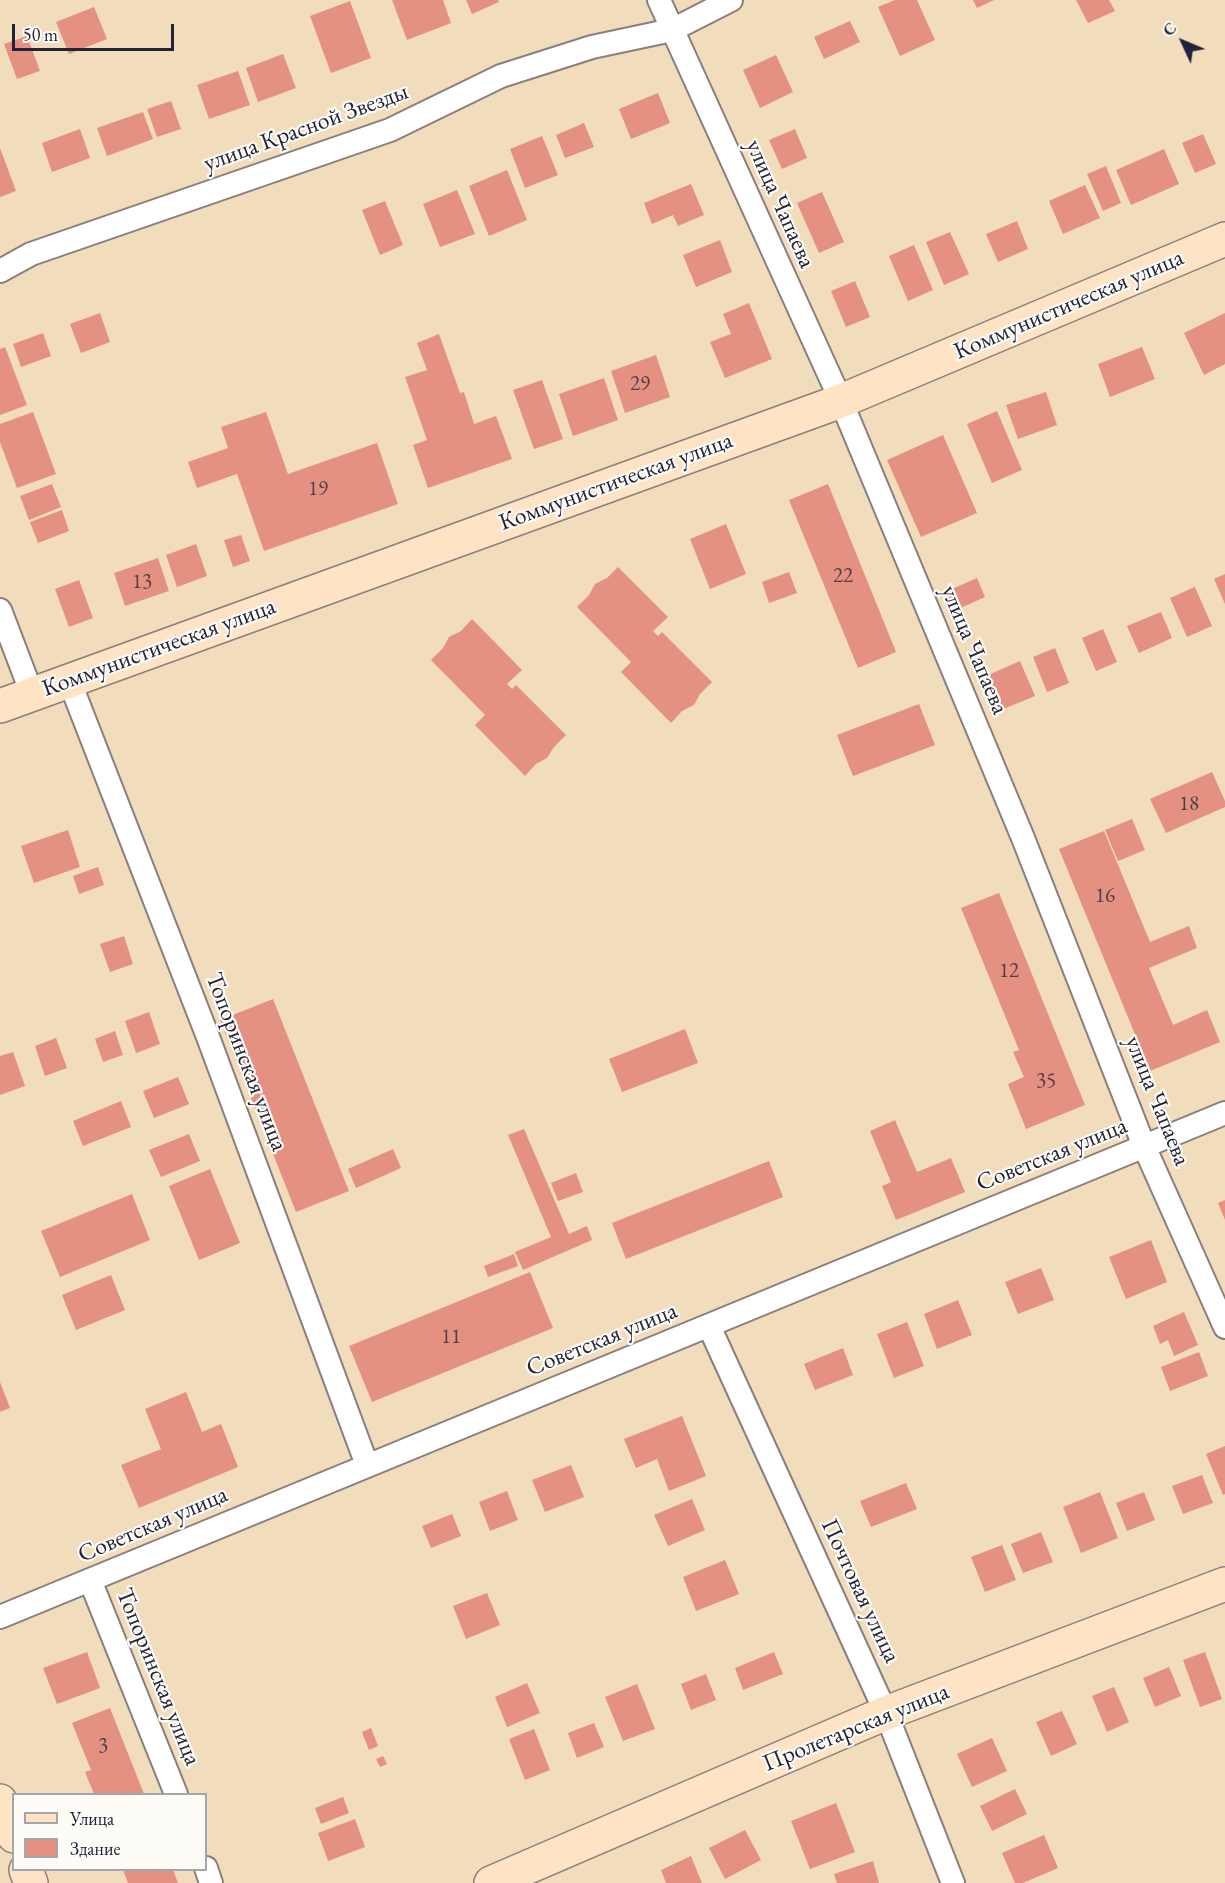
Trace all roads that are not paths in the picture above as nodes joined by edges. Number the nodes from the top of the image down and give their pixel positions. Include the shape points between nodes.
1 (659, 0) edge
2 (731, 0) edge
3 (672, 30) junction
4 (1225, 239) edge
5 (0, 271) edge
6 (841, 401) junction
7 (0, 610) edge
8 (69, 680) junction
9 (32, 694) junction
10 (0, 706) edge
11 (1225, 1113) edge
12 (1144, 1146) junction
13 (709, 1326) junction
14 (1225, 1327) edge
15 (367, 1465) junction
16 (90, 1580) junction
17 (1225, 1584) edge
18 (0, 1617) edge
19 (886, 1713) junction
20 (176, 1793) edge
21 (0, 1801) edge
22 (12, 1831) edge
23 (491, 1883) edge
24 (953, 1883) edge

1 - 3 street, улица Чапаева
2 - 3 street, улица Красной Звезды
3 - 5 street, улица Красной Звезды via 592,47 501,76 390,130 32,254
3 - 6 street, улица Чапаева
4 - 6 main road, Коммунистическая улица
6 - 8 main road, Коммунистическая улица
6 - 12 street, улица Чапаева via 1023,838
7 - 9 street
8 - 9 main road, Коммунистическая улица
8 - 15 street, Топоринская улица via 208,1037
9 - 10 main road, Коммунистическая улица
11 - 12 street, Советская улица
12 - 13 street, Советская улица
12 - 14 street, улица Чапаева
13 - 15 street, Советская улица
13 - 19 street, Почтовая улица
15 - 16 street, Советская улица
16 - 18 street, Советская улица
16 - 20 street, Топоринская улица
17 - 19 main road, Пролетарская улица
19 - 23 main road, Пролетарская улица
19 - 24 street, Почтовая улица
21 - 22 main road

